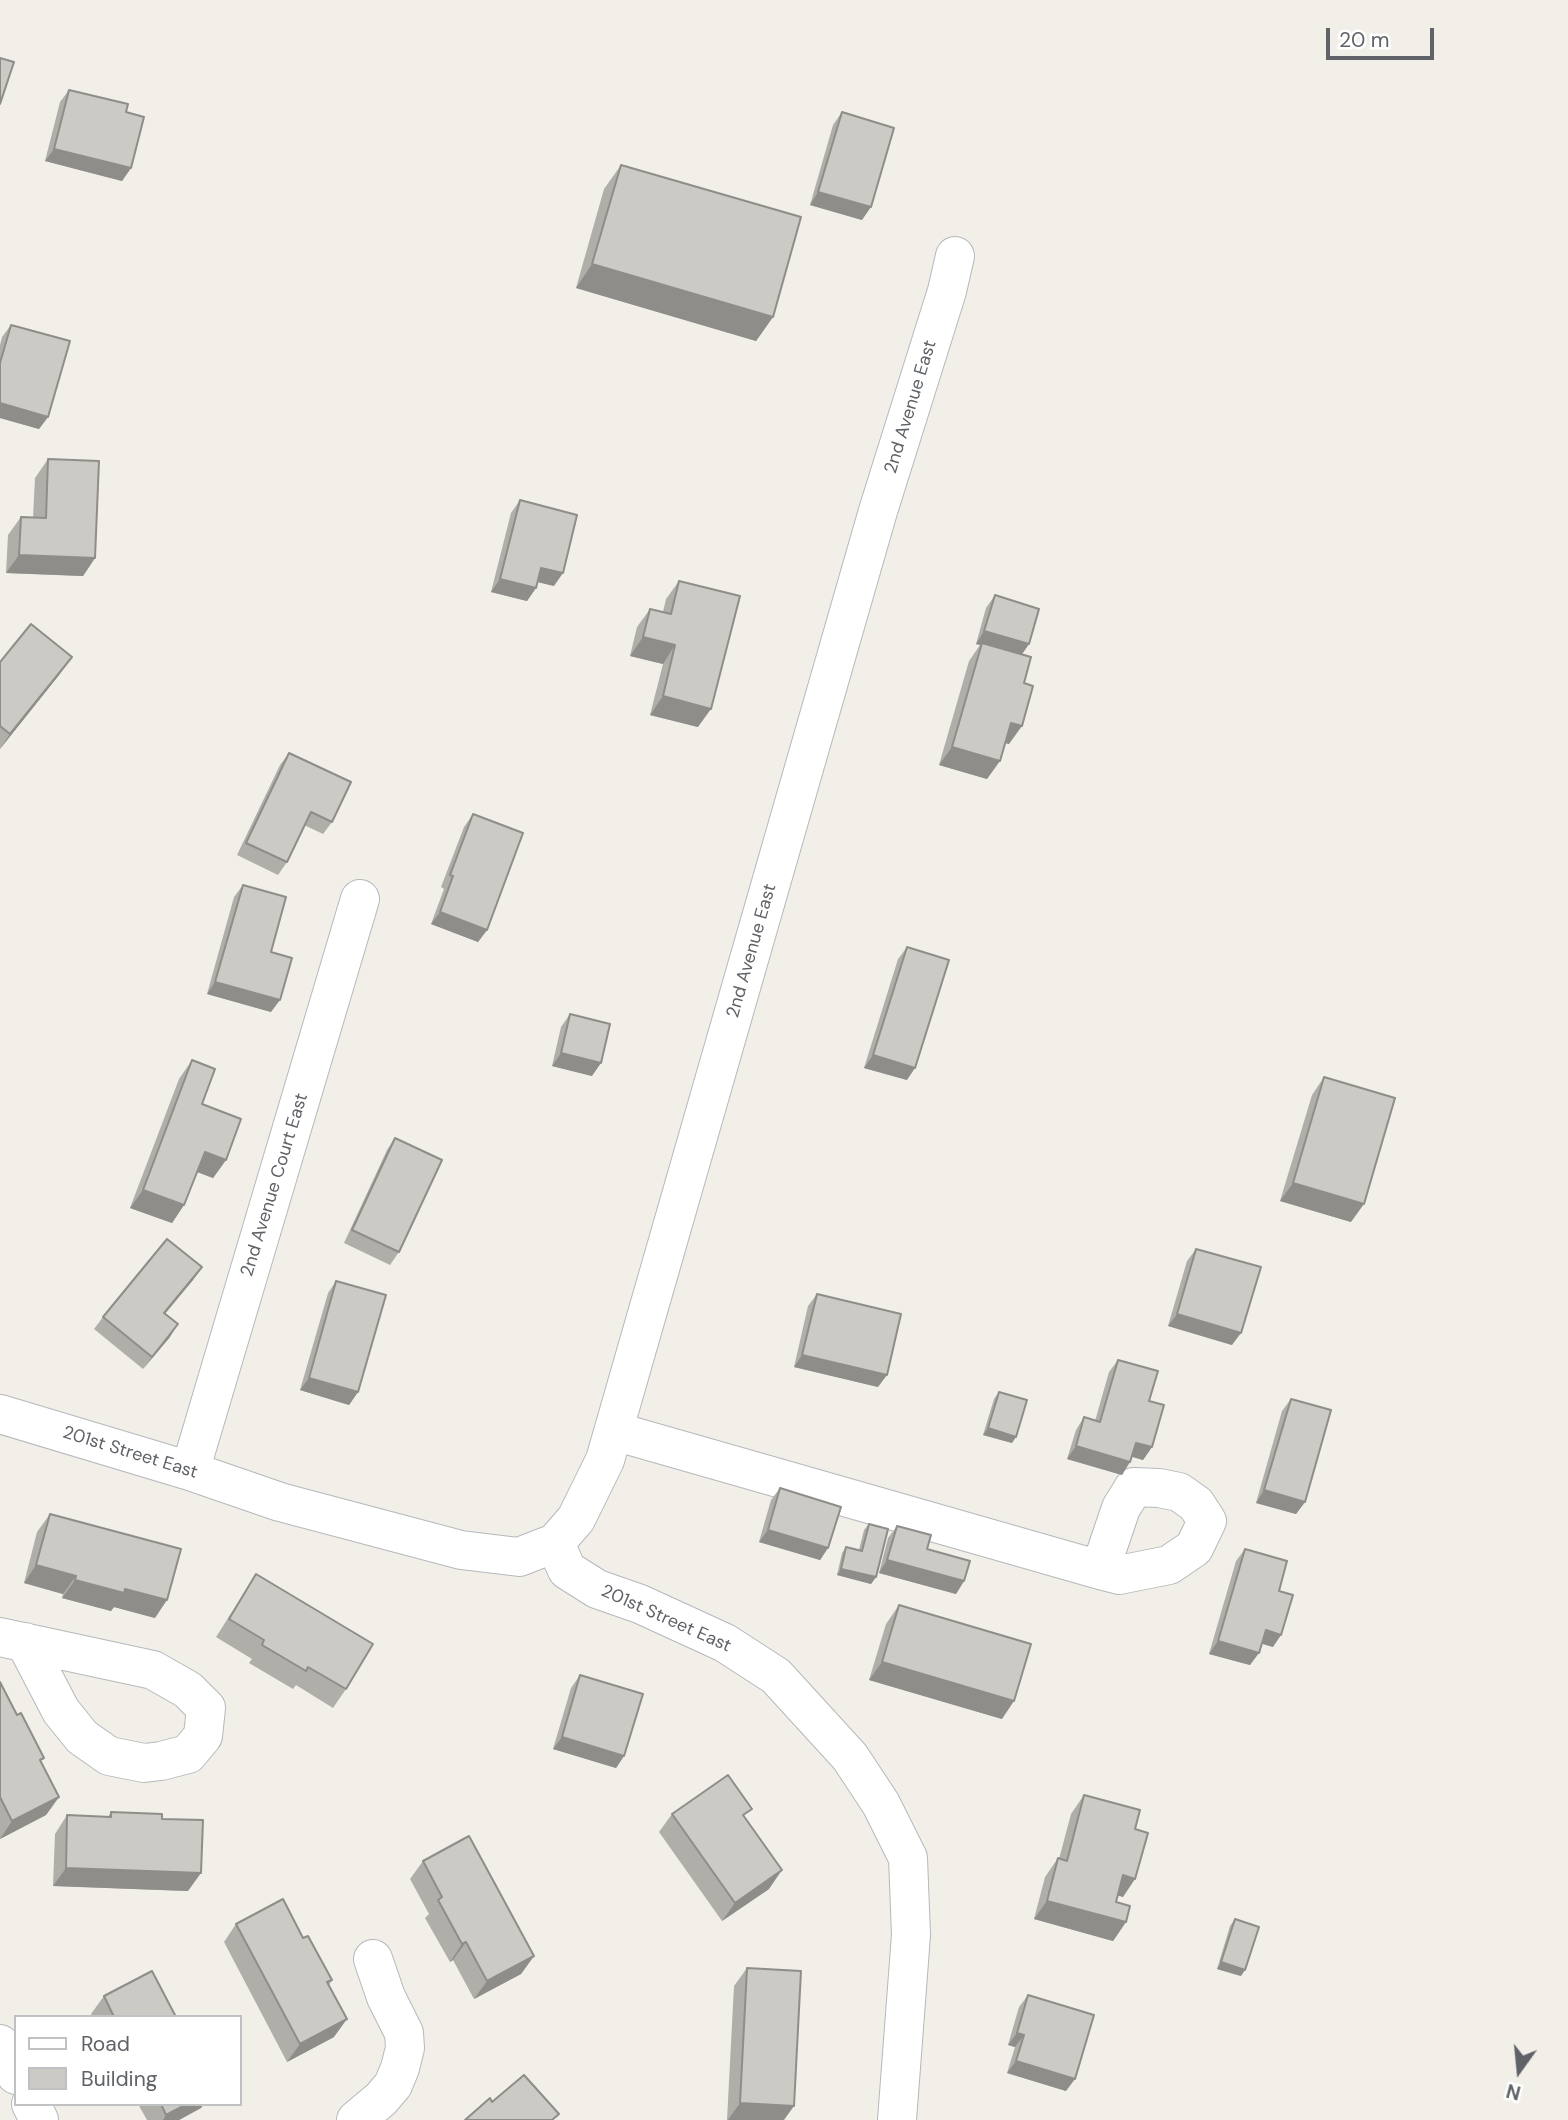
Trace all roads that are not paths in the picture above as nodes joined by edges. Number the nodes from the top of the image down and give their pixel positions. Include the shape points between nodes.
1 (954, 256) dead end
2 (360, 899) dead end
3 (0, 1414) edge
4 (614, 1431) junction
5 (190, 1471) junction
6 (555, 1544) junction
7 (1100, 1570) dead end
8 (908, 1858) junction
9 (373, 1959) dead end
10 (0, 2044) edge
11 (14, 2071) edge
12 (356, 2120) edge
13 (881, 2120) edge
14 (897, 2120) edge

1 - 4 street, 2nd Avenue East
2 - 5 street, 2nd Avenue Court East
3 - 5 street, 201st Street East
4 - 6 street, 2nd Avenue East via 592,1490
4 - 7 street
5 - 6 street, 201st Street East via 280,1502 461,1550 519,1557
6 - 8 street, 201st Street East via 567,1570 597,1589 725,1643 776,1676 850,1758 881,1804
8 - 13 street via 890,1936
8 - 14 street via 911,1935
9 - 12 street via 404,2033 405,2048 393,2085
10 - 11 street

